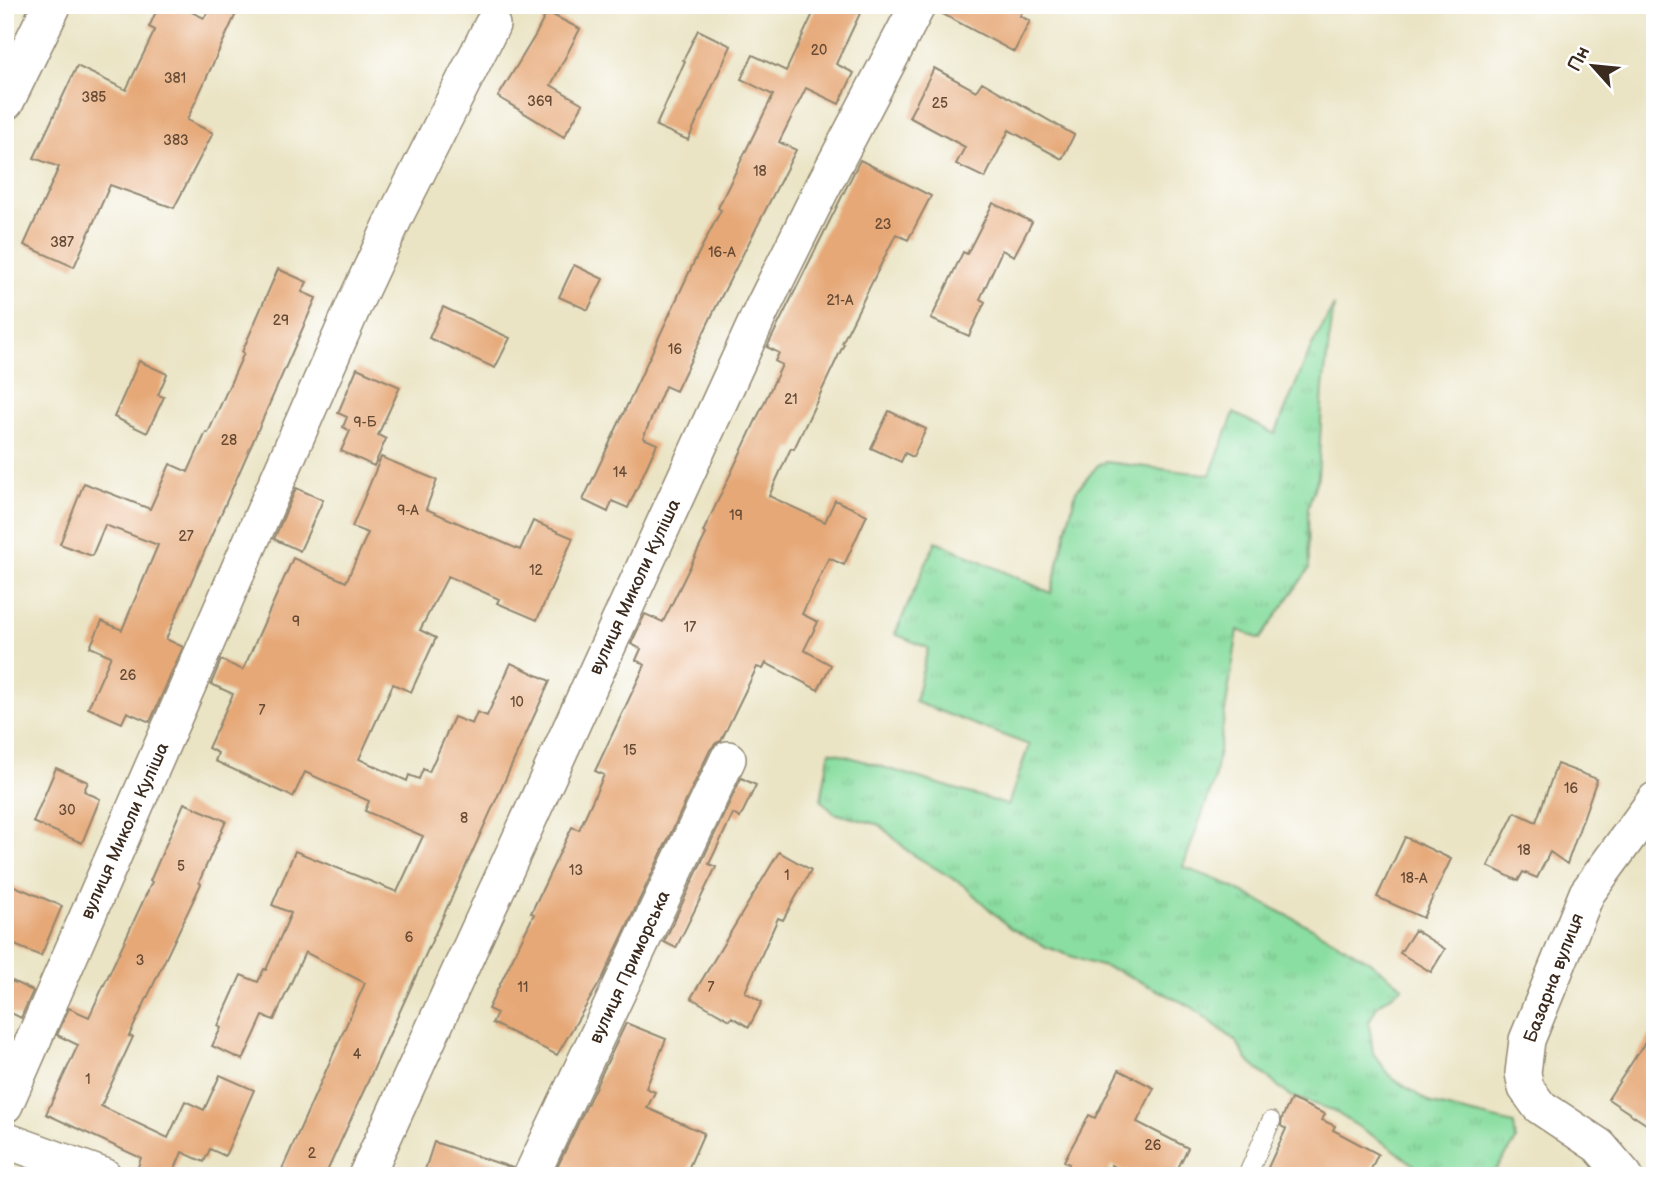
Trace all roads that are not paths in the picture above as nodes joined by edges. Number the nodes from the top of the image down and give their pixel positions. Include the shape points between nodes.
1 (52, 5) edge
2 (918, 5) edge
3 (492, 25) dead end
4 (5, 101) edge
5 (728, 759) dead end
6 (1655, 800) edge
7 (5, 1105) edge
8 (1271, 1121) dead end
9 (5, 1140) edge
10 (104, 1176) edge
11 (366, 1176) edge
12 (531, 1176) edge
13 (1247, 1176) edge
14 (1625, 1176) edge

1 - 4 street
2 - 11 street, вулиця Миколи Куліша via 761,311
3 - 7 street, вулиця Миколи Куліша via 354,305
5 - 12 street, вулиця Приморська
6 - 14 street, Базарна вулиця via 1587,893 1527,1040 1523,1073 1539,1106 1599,1146
8 - 13 lane
9 - 10 street

